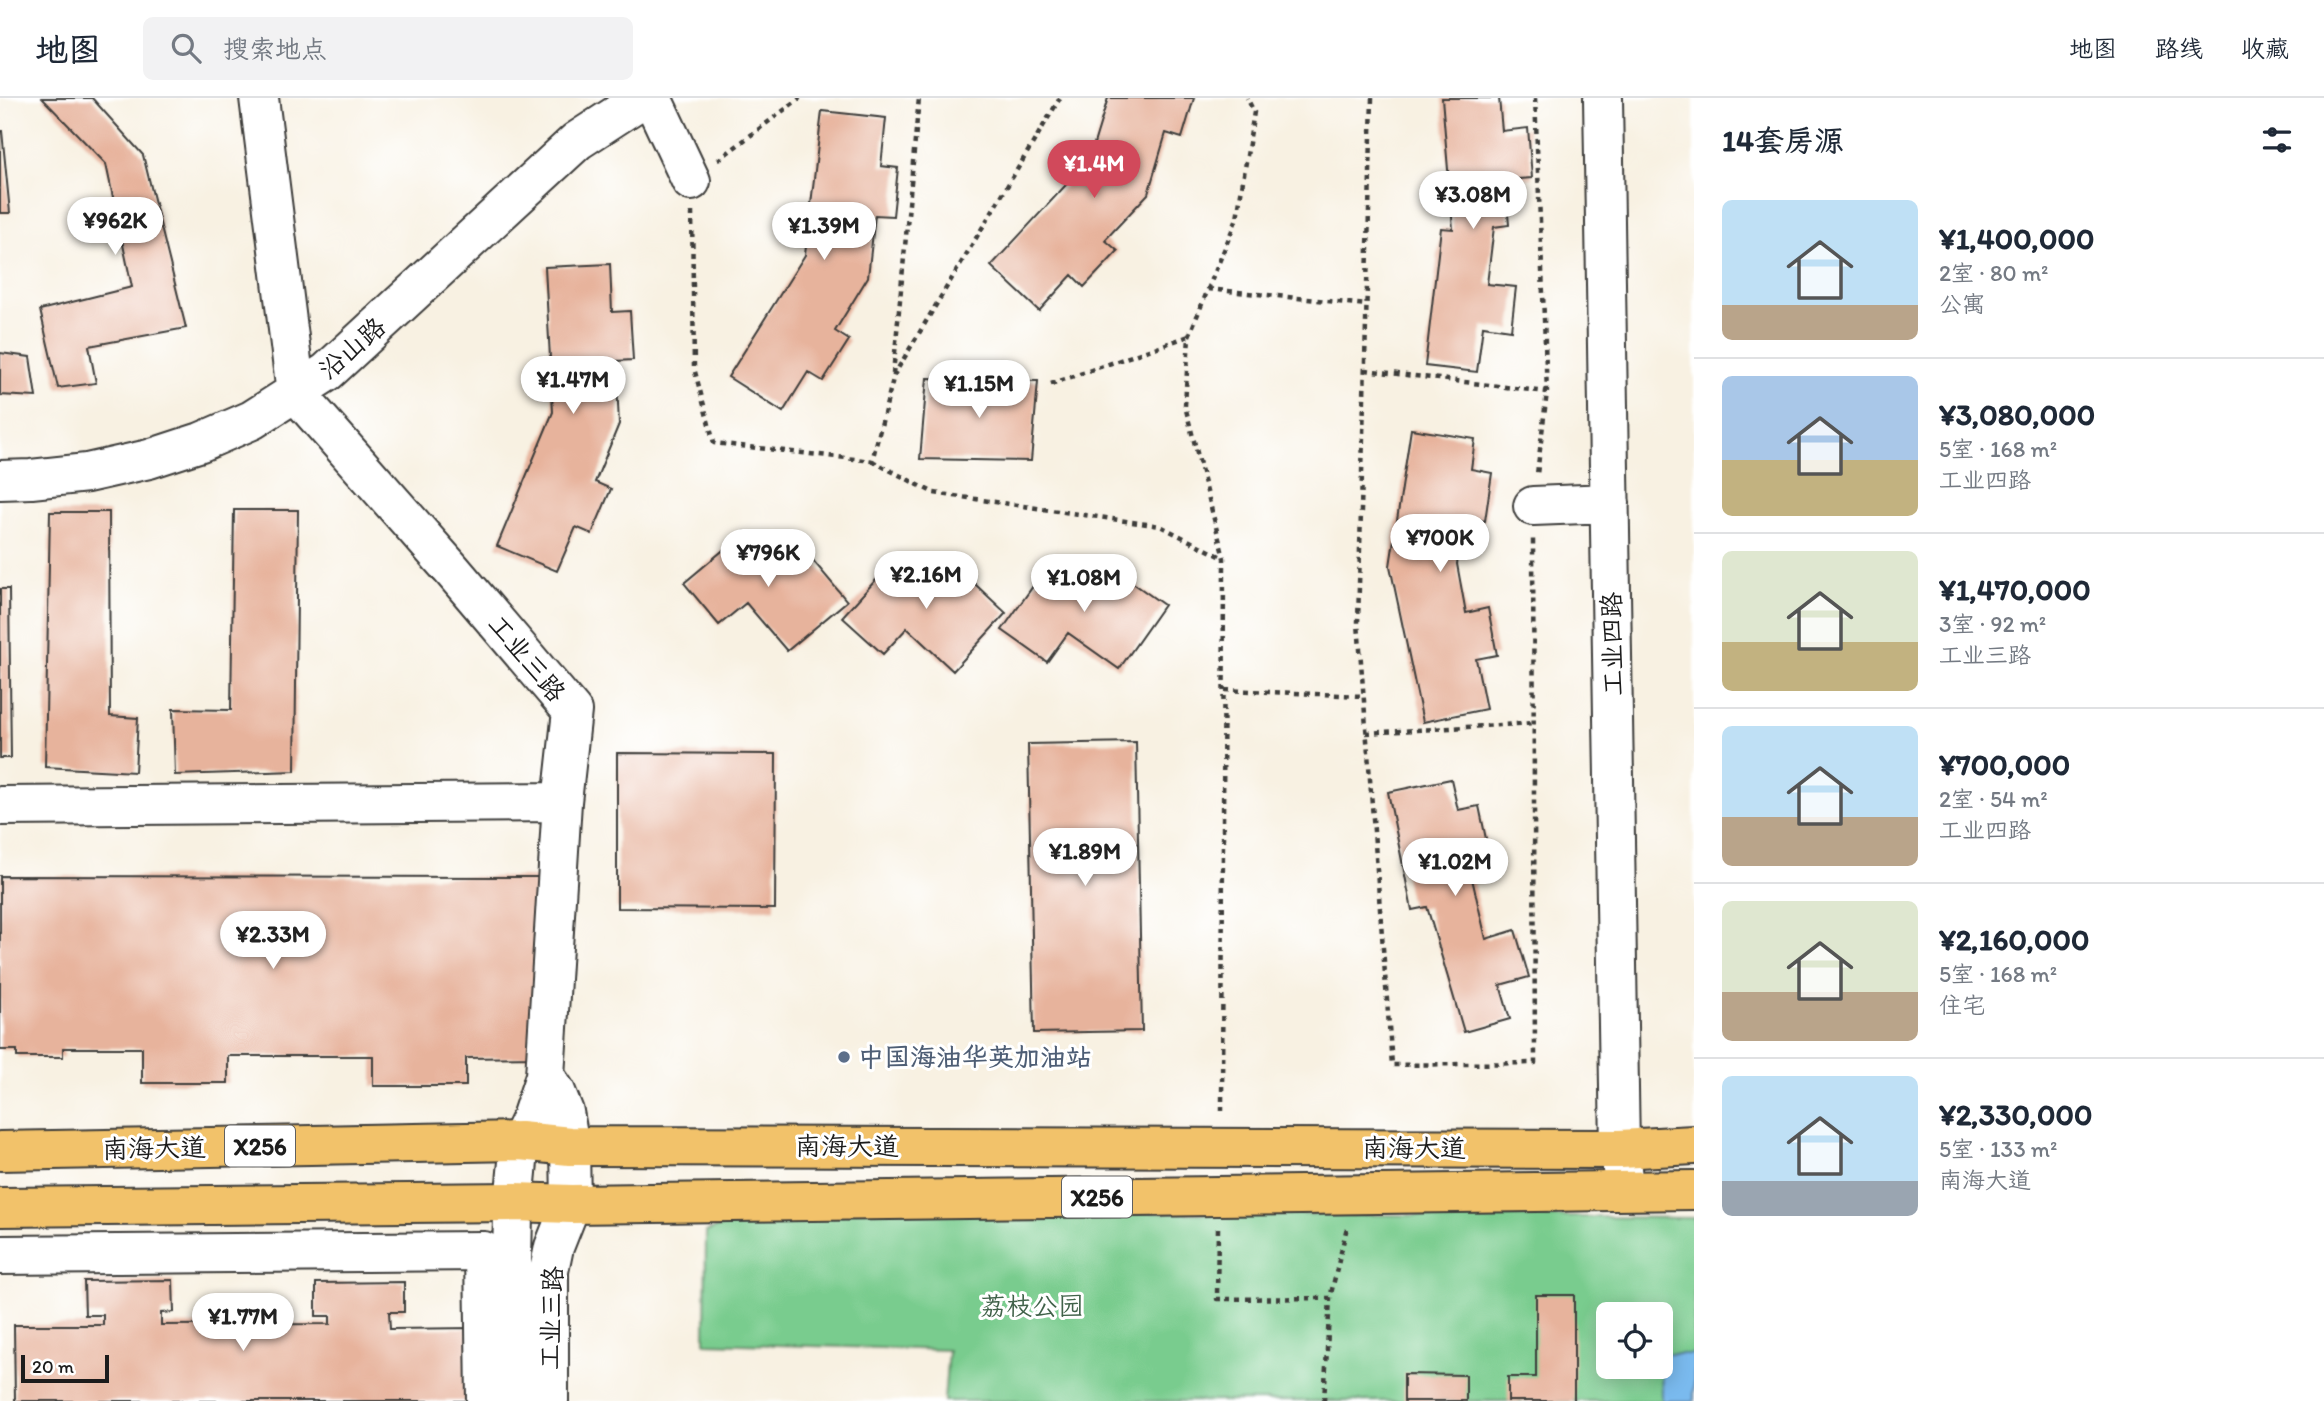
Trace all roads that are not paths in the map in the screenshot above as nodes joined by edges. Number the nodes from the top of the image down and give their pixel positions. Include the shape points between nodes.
1 (259, 98) edge
2 (643, 98) edge
3 (652, 98) edge
4 (1603, 98) edge
5 (691, 181) road end
6 (296, 393) junction
7 (0, 480) edge
8 (1610, 503) junction
9 (1533, 506) road end
10 (562, 802) junction
11 (0, 806) edge
12 (545, 1076) junction
13 (520, 1141) junction
14 (1694, 1145) edge
15 (570, 1146) junction
16 (1620, 1149) junction
17 (0, 1151) edge
18 (1624, 1189) junction
19 (1694, 1190) edge
20 (515, 1202) junction
21 (571, 1204) junction
22 (0, 1207) edge
23 (0, 1255) edge
24 (486, 1401) edge
25 (517, 1401) edge
26 (549, 1401) edge

1 - 6 street
2 - 6 street, 沿山路 via 577,141 349,353
3 - 5 street
4 - 8 street, 工业四路
6 - 7 street, 沿山路 via 252,420 149,459 88,473
6 - 10 street, 工业三路 via 572,711
8 - 9 street
8 - 16 street, 工业四路
10 - 11 street
10 - 12 street, 工业三路
12 - 13 street, 工业三路
12 - 15 street, 工业三路 via 564,1112
13 - 15 main road, 南海大道 / X256
13 - 17 main road, 南海大道 / X256
13 - 20 street, 工业三路
14 - 16 main road, 南海大道 / X256
15 - 16 main road, 南海大道 / X256
15 - 21 street, 工业三路
16 - 18 street, 工业四路
18 - 19 main road, 南海大道 / X256
18 - 21 main road, 南海大道 / X256
20 - 21 main road, 南海大道 / X256
20 - 22 main road, 南海大道 / X256
20 - 25 street, 工业三路 via 512,1261
21 - 26 street, 工业三路 via 550,1271
23 - 24 street via 484,1251

